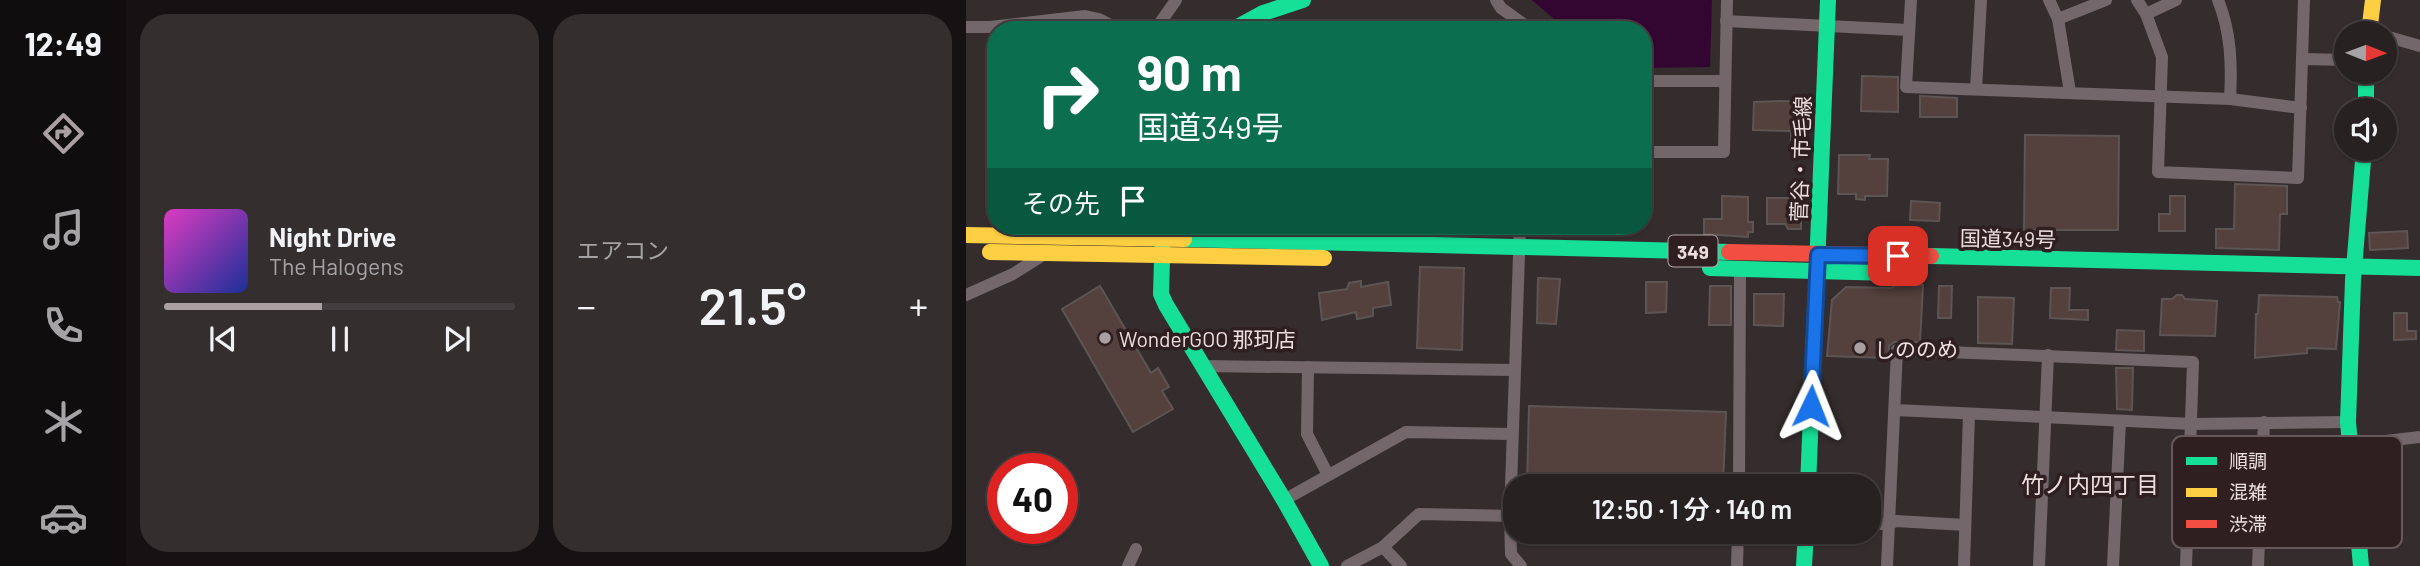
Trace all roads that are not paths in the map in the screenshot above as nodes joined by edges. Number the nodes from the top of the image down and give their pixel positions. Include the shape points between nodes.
1 (1176, 0) edge
2 (1303, 0) edge
3 (1496, 0) edge
4 (1727, 0) edge
5 (1828, 0) edge
6 (1911, 0) edge
7 (1981, 0) edge
8 (2049, 0) edge
9 (2106, 0) edge
10 (2137, 0) edge
11 (2176, 0) edge
12 (2218, 0) edge
13 (2304, 0) edge
14 (2373, 0) edge
15 (2146, 14) junction
16 (2058, 19) junction
17 (1042, 21) edge
18 (1103, 21) edge
19 (1161, 21) edge
20 (1248, 21) edge
21 (1511, 21) edge
22 (1726, 21) junction
23 (2374, 21) edge
24 (1826, 26) junction
25 (966, 27) edge
26 (987, 27) edge
27 (1909, 30) junction
28 (2398, 40) edge
29 (2420, 46) edge
30 (2302, 59) junction
31 (2334, 60) edge
32 (1652, 81) edge
33 (1725, 81) junction
34 (1976, 89) junction
35 (2070, 92) junction
36 (2161, 97) junction
37 (2230, 99) junction
38 (2301, 108) junction
39 (1652, 152) edge
40 (2363, 161) edge
41 (987, 234) edge
42 (966, 235) edge
43 (1163, 235) edge
44 (1209, 235) edge
45 (1520, 235) edge
46 (966, 251) edge
47 (1047, 253) junction
48 (1519, 255) junction
49 (1818, 255) junction
50 (1162, 256) junction
51 (1545, 264) dead end
52 (1695, 268) dead end
53 (2420, 268) edge
54 (1740, 269) junction
55 (1817, 272) junction
56 (2354, 273) junction
57 (1913, 274) dead end
58 (2106, 276) dead end
59 (2420, 282) edge
60 (966, 295) edge
61 (2048, 355) junction
62 (1203, 366) junction
63 (1308, 367) junction
64 (1515, 370) junction
65 (1895, 410) junction
66 (1969, 414) junction
67 (2045, 417) junction
68 (2120, 421) junction
69 (2264, 422) junction
70 (2348, 422) junction
71 (2192, 424) junction
72 (1512, 434) junction
73 (2191, 436) edge
74 (2263, 436) edge
75 (2349, 436) edge
76 (2420, 437) edge
77 (2402, 439) edge
78 (1512, 474) edge
79 (1739, 474) edge
80 (1809, 474) edge
81 (1328, 475) junction
82 (1284, 500) junction
83 (1503, 516) edge
84 (1881, 524) edge
85 (1889, 524) junction
86 (1965, 525) junction
87 (1512, 544) edge
88 (1738, 544) edge
89 (1805, 544) edge
90 (1383, 547) junction
91 (2187, 548) edge
92 (2259, 548) edge
93 (2359, 548) edge
94 (1136, 549) dead end
95 (1128, 566) edge
96 (1321, 566) edge
97 (1348, 566) edge
98 (1401, 566) edge
99 (1521, 566) edge
100 (1737, 566) edge
101 (1804, 566) edge
102 (1887, 566) edge
103 (1964, 566) edge
104 (2039, 566) edge
105 (2113, 566) edge
106 (2186, 566) edge
107 (2258, 566) edge
108 (2361, 566) edge

1 - 19 street
2 - 20 main road
3 - 21 street
4 - 22 street
5 - 24 main road, 菅谷・市毛線
6 - 27 street
7 - 34 street
8 - 16 street
9 - 16 street
10 - 15 street
11 - 15 street
12 - 37 street via 2232,64
13 - 30 street
14 - 23 main road
15 - 36 street via 2162,57
16 - 35 street
17 - 18 street via 1085,16
22 - 24 street
22 - 33 street
24 - 27 street
24 - 49 main road, 菅谷・市毛線
25 - 26 street
27 - 34 street via 1906,87
28 - 29 street
30 - 31 street
30 - 38 street
32 - 33 street
33 - 39 street via 1724,152
34 - 35 street
35 - 36 street
36 - 37 street
36 - 38 street via 2158,172 2298,178
37 - 38 street
40 - 56 main road
41 - 42 main road, 国道349号 / 349
43 - 50 main road
44 - 48 main road, 国道349号 / 349
45 - 48 street
46 - 47 main road, 国道349号 / 349
47 - 50 main road, 国道349号 / 349
47 - 60 street
48 - 49 main road, 国道349号 / 349
48 - 50 main road, 国道349号 / 349
48 - 51 main road, 国道349号 / 349
48 - 64 street
49 - 55 main road, 菅谷・市毛線
49 - 56 main road, 国道349号 / 349
50 - 62 main road via 1161,294
52 - 54 main road, 349
53 - 56 main road, 国道349号 / 349
54 - 55 main road, 349
54 - 79 street
55 - 57 main road, 349
55 - 80 main road, 菅谷・市毛線
56 - 58 main road, 国道349号 / 349
56 - 59 main road, 国道349号 / 349
56 - 70 main road
61 - 65 street via 1897,350
61 - 67 street
61 - 71 street via 2193,362
62 - 63 street
62 - 82 main road
63 - 64 street
63 - 81 street via 1307,434
64 - 72 street
65 - 66 street
65 - 85 street
66 - 67 street
66 - 86 street
67 - 68 street
67 - 104 street
68 - 71 street
68 - 105 street
69 - 70 street
69 - 71 street
69 - 74 street
70 - 75 main road
71 - 73 street
72 - 78 street
72 - 81 street via 1406,432
76 - 77 street
81 - 82 street
82 - 96 main road
83 - 90 street via 1419,514
84 - 85 street
85 - 86 street
85 - 102 street
86 - 103 street
87 - 99 street via 1511,554
88 - 100 street
89 - 101 main road
90 - 97 street
90 - 98 street
91 - 106 street
92 - 107 street
93 - 108 main road
94 - 95 street

